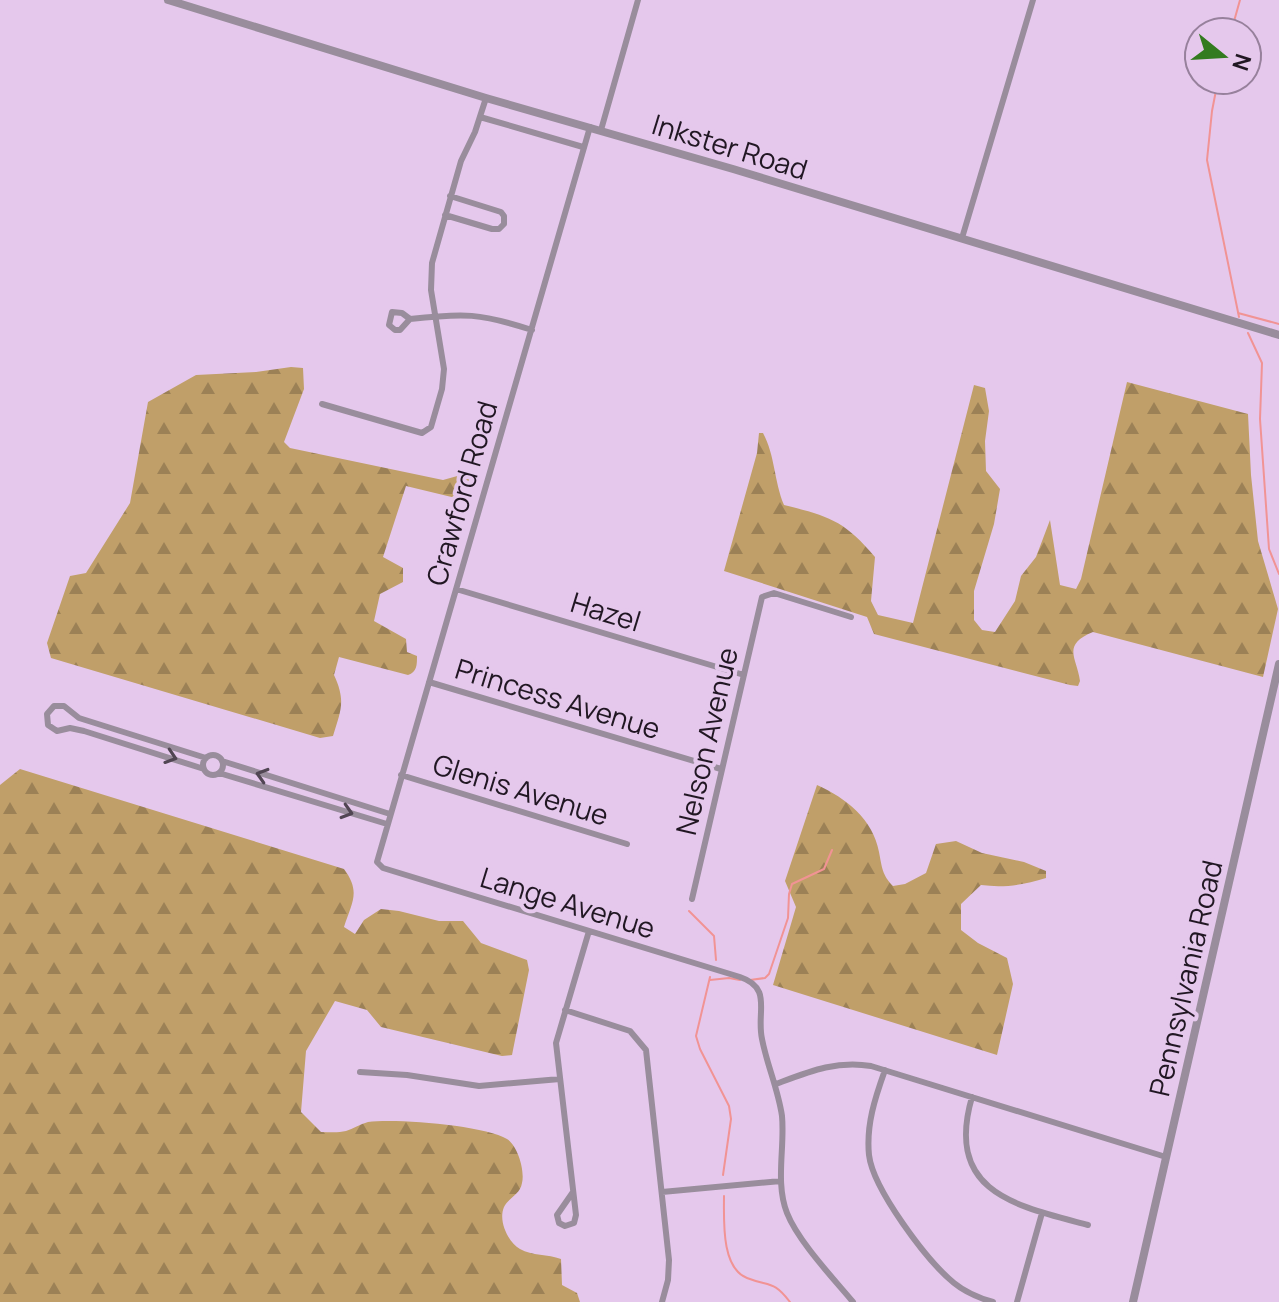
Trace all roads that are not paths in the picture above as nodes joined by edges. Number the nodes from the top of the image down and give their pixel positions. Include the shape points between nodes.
1 (168, 0) edge
2 (638, 0) edge
3 (1033, 0) edge
4 (486, 98) junction
5 (480, 117) junction
6 (590, 127) junction
7 (601, 130) junction
8 (583, 147) junction
9 (450, 196) junction
10 (445, 215) junction
11 (962, 238) junction
12 (436, 316) junction
13 (410, 319) dead end
14 (532, 330) junction
15 (1279, 335) edge
16 (322, 404) dead end
17 (456, 589) junction
18 (851, 617) dead end
19 (1279, 664) edge
20 (744, 675) junction
21 (429, 682) junction
22 (87, 721) junction
23 (84, 731) junction
24 (144, 738) junction
25 (141, 748) junction
26 (206, 758) junction
27 (222, 761) junction
28 (204, 769) junction
29 (721, 769) junction
30 (219, 773) junction
31 (401, 775) junction
32 (303, 787) junction
33 (300, 798) junction
34 (390, 814) junction
35 (387, 824) junction
36 (627, 844) dead end
37 (383, 868) joint
38 (692, 899) dead end
39 (589, 931) junction
40 (565, 1010) junction
41 (885, 1070) junction
42 (360, 1072) dead end
43 (560, 1079) junction
44 (776, 1084) junction
45 (972, 1097) junction
46 (1166, 1157) junction
47 (781, 1181) junction
48 (573, 1192) junction
49 (662, 1192) junction
50 (1042, 1213) junction
51 (1088, 1225) dead end
52 (662, 1302) edge
53 (853, 1302) edge
54 (993, 1302) edge
55 (1017, 1302) edge
56 (1133, 1302) edge

1 - 4 street, Inkster Road
2 - 7 street
3 - 11 street
4 - 5 street
4 - 6 street, Inkster Road
5 - 8 street
5 - 9 street
6 - 7 street, Inkster Road
6 - 8 street, Crawford Road
7 - 11 street, Inkster Road
8 - 14 street, Crawford Road
9 - 10 street
9 - 10 street via 501,212 504,224 492,229
10 - 12 street via 431,272
11 - 15 street, Inkster Road
12 - 13 street
12 - 14 street via 480,315
12 - 16 street via 444,378 427,431
14 - 17 street, Crawford Road
17 - 20 street, Hazel
17 - 21 street, Crawford Road
18 - 20 street, Nelson Avenue via 765,594
19 - 46 street, Pennsylvania Road
20 - 29 street, Nelson Avenue
21 - 29 street, Princess Avenue
21 - 31 street, Crawford Road
22 - 23 street
22 - 23 street via 64,706 54,706 47,714 54,729
22 - 24 street
23 - 25 street
24 - 25 street
24 - 26 street
25 -> 28 street
26 - 27 street
26 - 28 street
27 - 30 street
32 -> 27 street
28 - 30 street
29 - 38 street, Nelson Avenue
30 - 33 street
31 - 34 street, Crawford Road
31 - 36 street, Glenis Avenue
32 - 33 street
32 - 34 street
33 -> 35 street
34 - 35 street, Crawford Road
35 - 37 street, Crawford Road via 377,857
37 - 39 street, Lange Avenue
39 - 40 street
39 - 44 street, Lange Avenue via 754,983 761,994 762,1042
40 - 43 street via 556,1043
40 - 49 street via 623,1028 644,1046
41 - 44 street via 826,1066
41 - 45 street
41 - 54 street via 869,1127 877,1184 942,1272 959,1287
42 - 43 street via 479,1086
43 - 48 street
44 - 47 street via 782,1120
45 - 46 street
45 - 50 street via 966,1133 978,1174 1005,1199
46 - 56 street, Pennsylvania Road
47 - 49 street
47 - 53 street via 795,1228
48 - 48 street via 576,1218 565,1226 557,1215
49 - 52 street via 669,1266
50 - 51 street
50 - 55 street

